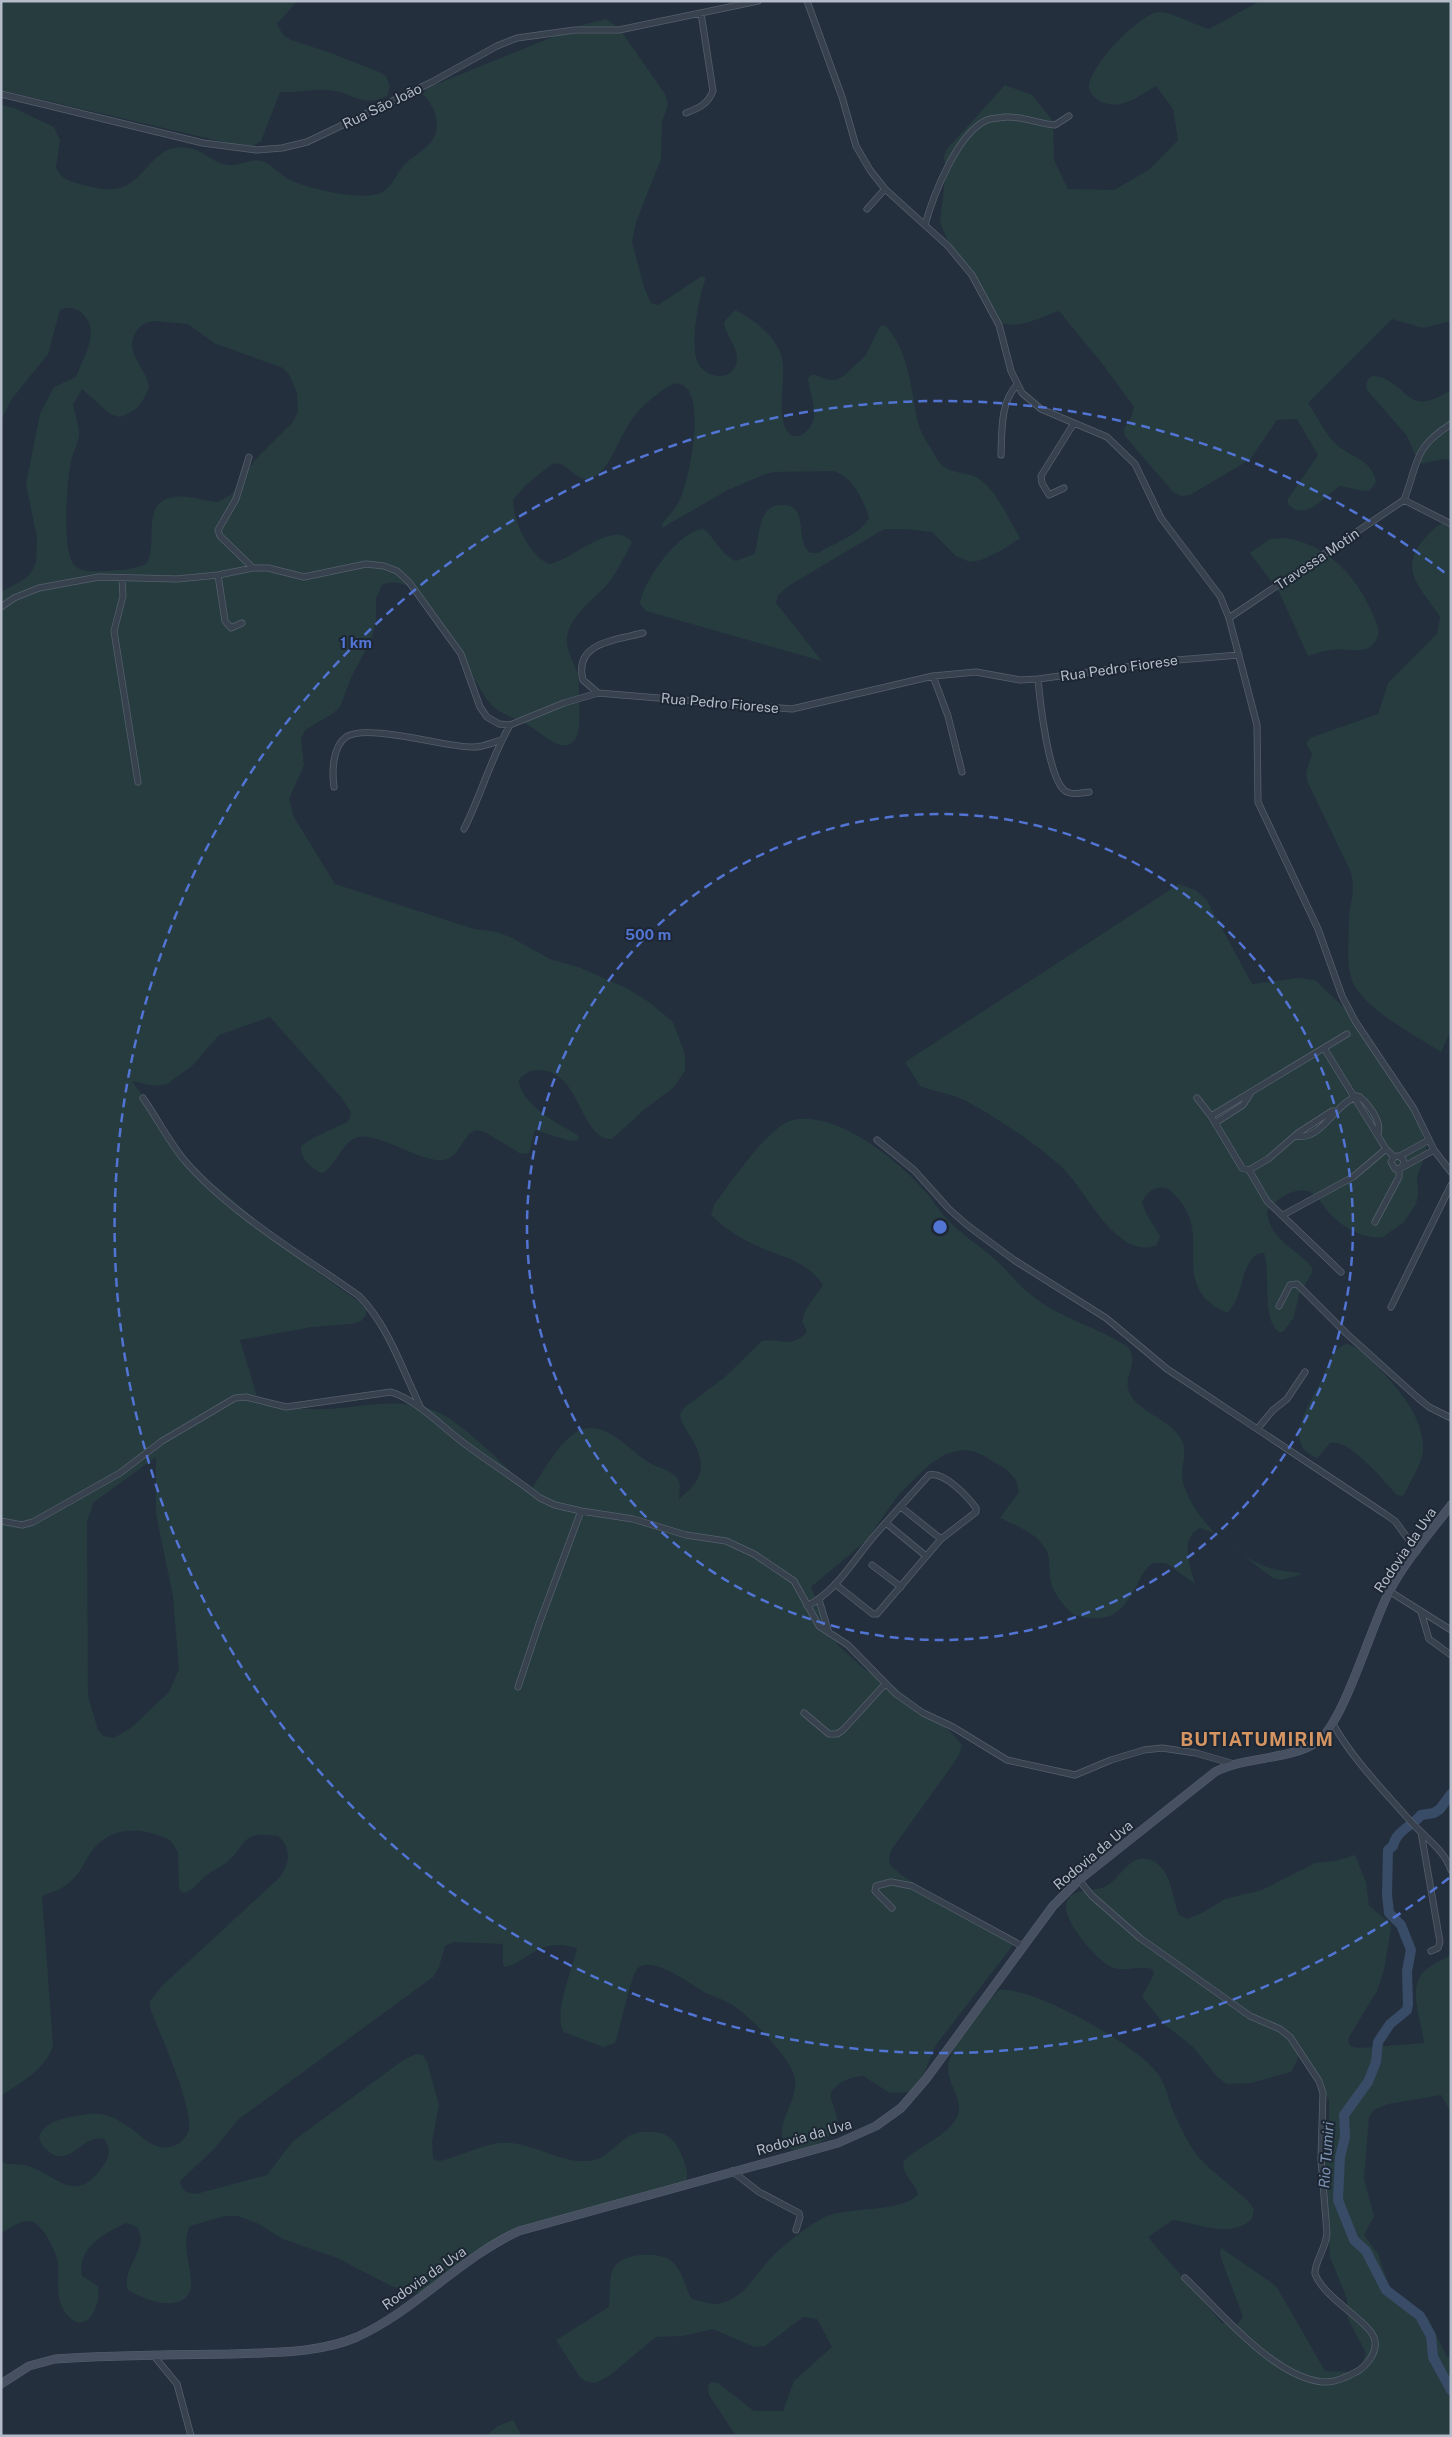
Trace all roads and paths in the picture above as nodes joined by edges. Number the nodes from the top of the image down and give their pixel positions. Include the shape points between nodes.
1 (758, 1) edge
2 (807, 1) edge
3 (701, 13) junction
4 (1, 94) edge
5 (686, 112) dead end
6 (1069, 116) dead end
7 (885, 189) junction
8 (867, 210) dead end
9 (925, 225) junction
10 (1017, 386) junction
11 (1074, 423) junction
12 (1451, 424) edge
13 (1001, 455) dead end
14 (249, 457) dead end
15 (1064, 488) dead end
16 (1404, 500) junction
17 (1451, 524) edge
18 (253, 568) junction
19 (218, 575) junction
20 (122, 578) junction
21 (1, 607) edge
22 (1229, 618) junction
23 (242, 623) dead end
24 (644, 634) dead end
25 (1239, 655) junction
26 (934, 676) junction
27 (1038, 679) junction
28 (598, 693) junction
29 (510, 724) junction
30 (501, 740) junction
31 (962, 772) dead end
32 (138, 782) dead end
33 (334, 787) dead end
34 (1089, 792) dead end
35 (464, 829) dead end
36 (1347, 1034) dead end
37 (1324, 1048) junction
38 (1250, 1094) junction
39 (1356, 1096) junction
40 (143, 1098) dead end
41 (1196, 1098) dead end
42 (1211, 1116) junction
43 (1215, 1123) junction
44 (877, 1140) dead end
45 (1429, 1140) junction
46 (1416, 1147) junction
47 (1386, 1149) junction
48 (1434, 1150) junction
49 (1397, 1156) junction
50 (1423, 1157) junction
51 (1401, 1168) junction
52 (1249, 1170) junction
53 (1451, 1172) edge
54 (1451, 1185) edge
55 (1283, 1215) junction
56 (1375, 1222) dead end
57 (1341, 1272) dead end
58 (1279, 1306) dead end
59 (1391, 1307) dead end
60 (1305, 1372) dead end
61 (421, 1408) junction
62 (1451, 1418) edge
63 (1258, 1428) junction
64 (1451, 1505) edge
65 (901, 1507) junction
66 (582, 1511) junction
67 (1, 1521) edge
68 (886, 1523) junction
69 (941, 1539) junction
70 (1417, 1551) junction
71 (926, 1556) junction
72 (872, 1565) dead end
73 (835, 1584) junction
74 (901, 1586) junction
75 (1389, 1591) junction
76 (819, 1600) junction
77 (807, 1606) junction
78 (1421, 1612) junction
79 (1451, 1630) edge
80 (829, 1634) junction
81 (1451, 1655) edge
82 (885, 1684) junction
83 (518, 1687) dead end
84 (804, 1713) dead end
85 (1333, 1724) junction
86 (1234, 1764) junction
87 (1421, 1832) junction
88 (1451, 1870) edge
89 (1079, 1880) junction
90 (892, 1908) dead end
91 (1022, 1946) junction
92 (1431, 1951) dead end
93 (732, 2171) junction
94 (796, 2230) dead end
95 (1185, 2278) dead end
96 (154, 2356) junction
97 (1, 2384) edge
98 (191, 2436) edge

1 - 3 street, Rua São João
2 - 7 street via 856,146
3 - 4 street, Rua São João via 619,30 575,30 517,38 307,142 282,148 257,150 203,143
3 - 5 street via 712,91 710,99 703,105
6 - 9 street via 1055,125 1008,117 987,120 978,126 960,147 936,193
7 - 8 street
7 - 9 street
9 - 10 street via 962,262 989,304
10 - 11 street via 1041,408
10 - 13 street via 1008,399
11 - 15 street via 1041,476 1049,495
11 - 22 street via 1107,437 1135,464 1161,518 1210,581
12 - 16 street via 1417,456
14 - 18 street via 236,499 218,530 220,536
16 - 17 street
16 - 22 street, Travessa Motin
18 - 19 street
18 - 29 street via 304,577 366,564 397,571 409,582 461,654 480,707 487,717 499,724
19 - 20 street via 177,579
19 - 23 street via 225,622 231,628
20 - 21 street via 99,577 39,588
20 - 32 street via 123,596 114,631
22 - 25 street
24 - 28 street via 614,640 586,652 580,670 583,680
25 - 27 street, Rua Pedro Fiorese
25 - 45 street via 1257,725 1258,802 1318,929 1342,996 1414,1109
26 - 27 street, Rua Pedro Fiorese via 976,672 1020,680
26 - 28 street, Rua Pedro Fiorese via 792,709
26 - 31 street
27 - 34 street via 1040,703 1056,774 1063,789 1069,793
28 - 29 street, Rua Pedro Fiorese
29 - 30 street
30 - 33 street via 473,748 394,735 346,737 340,744 332,772
30 - 35 street
36 - 37 street
37 - 38 street
37 - 39 street
38 - 42 street
38 - 43 street via 1243,1106
39 - 47 street via 1372,1111
39 - 52 street
40 - 61 street via 184,1160 195,1171 238,1209 371,1308
41 - 42 street
42 - 43 street
43 - 52 street via 1242,1168
44 - 63 street via 914,1170 967,1225 1042,1279 1106,1318 1166,1368
45 - 46 street
45 - 48 street
46 - 49 street
46 - 50 street
47 - 49 street
47 - 55 street via 1353,1177
48 - 50 street
48 - 53 street
49 - 51 street via 1404,1161
49 - 51 street via 1391,1160 1392,1166
50 - 51 street
51 - 56 street
52 - 55 street via 1267,1200
54 - 59 street
55 - 57 street
58 - 62 street via 1290,1285 1297,1284 1418,1398
60 - 63 street via 1287,1399
61 - 66 street via 540,1498
61 - 67 street via 391,1392 286,1407 246,1397 235,1398 162,1441 120,1473 33,1522
63 - 70 street via 1386,1514
64 - 70 street, Rodovia da Uva
65 - 68 street
65 - 69 street
65 - 69 street via 929,1475 940,1476 955,1486 970,1499 976,1512
66 - 77 street via 633,1519 686,1535 726,1541 754,1554 794,1581
66 - 83 street
68 - 71 street
68 - 73 street
69 - 71 street
70 - 75 street, Rodovia da Uva
71 - 74 street
72 - 74 street
73 - 74 street via 873,1614 877,1614
73 - 76 street
75 - 78 street
75 - 85 street, Rodovia da Uva
76 - 77 street
76 - 80 street
77 - 80 street via 819,1626
78 - 79 street
78 - 81 street via 1429,1639
80 - 82 street via 848,1645
82 - 84 street via 837,1734 829,1734
82 - 86 street via 909,1704 999,1756 1040,1769 1075,1775 1110,1760 1152,1748 1196,1753
85 - 86 street, Rodovia da Uva via 1311,1745
85 - 87 street via 1344,1742
86 - 89 street, Rodovia da Uva via 1205,1779
87 - 88 street via 1445,1856
87 - 92 street via 1440,1942 1438,1948
89 - 91 street, Rodovia da Uva via 1053,1906
89 - 95 street via 1092,1896 1140,1938 1250,2016 1290,2037 1319,2081 1324,2100 1321,2159 1327,2233 1315,2274 1331,2298 1371,2331 1375,2348 1366,2365 1349,2376 1326,2382 1300,2374 1263,2353
90 - 91 street via 875,1891 876,1886 891,1882 912,1886
91 - 93 street, Rodovia da Uva via 926,2079 894,2115 844,2140
93 - 94 street via 759,2192 799,2213
93 - 96 street, Rodovia da Uva via 519,2231 494,2243 382,2323 336,2344 298,2351
96 - 97 street, Rodovia da Uva via 48,2360 24,2369
96 - 98 street via 178,2384

